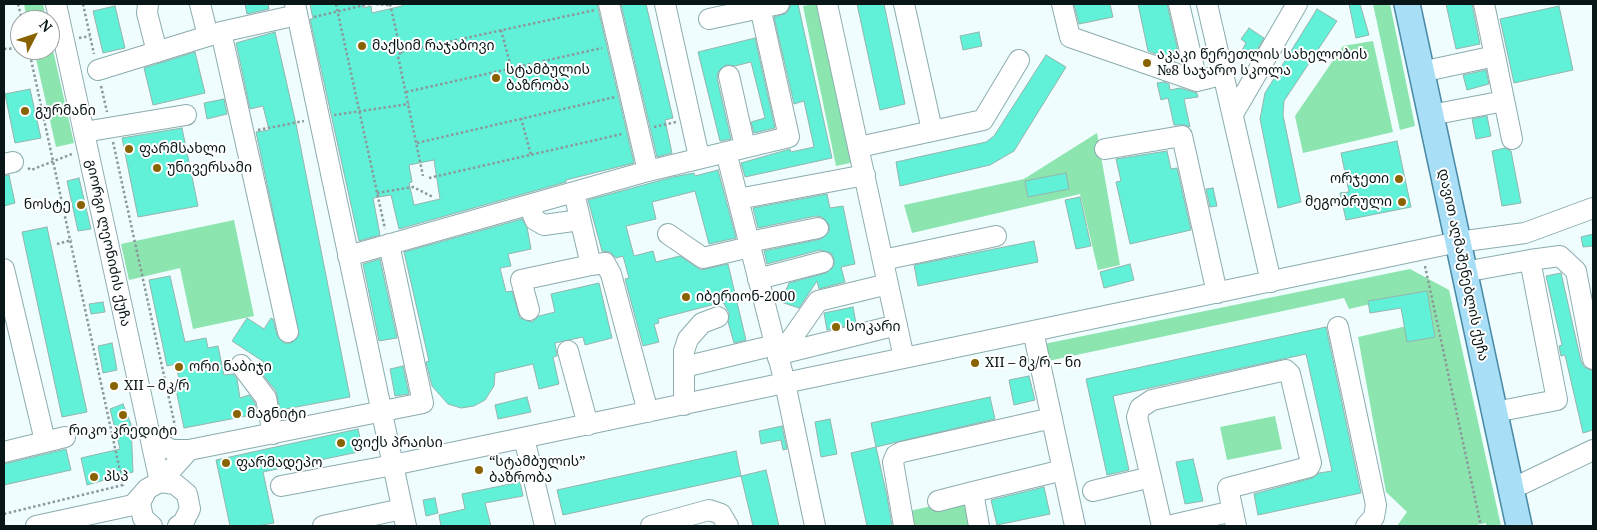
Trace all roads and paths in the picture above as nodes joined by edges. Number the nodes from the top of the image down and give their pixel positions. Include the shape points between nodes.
1 (56, 4) edge
2 (83, 4) edge
3 (148, 4) edge
4 (200, 4) edge
5 (336, 4) edge
6 (369, 4) edge
7 (376, 4) edge
8 (390, 4) edge
9 (665, 4) edge
10 (828, 4) edge
11 (904, 4) edge
12 (1062, 4) edge
13 (1179, 4) edge
14 (1207, 4) edge
15 (1297, 4) edge
16 (1407, 4) edge
17 (1484, 4) edge
18 (609, 5) edge
19 (769, 6) edge
20 (338, 12) junction
21 (297, 13) edge
22 (709, 19) dead end
23 (501, 30) junction
24 (215, 34) junction
25 (618, 45) junction
26 (157, 52) junction
27 (401, 52) junction
28 (1494, 56) junction
29 (31, 60) edge
30 (1019, 60) dead end
31 (512, 68) junction
32 (98, 70) junction
33 (1421, 72) junction
34 (1224, 74) junction
35 (729, 76) dead end
36 (1197, 81) junction
37 (406, 92) junction
38 (630, 93) junction
39 (1504, 101) junction
40 (1233, 114) junction
41 (186, 115) dead end
42 (1430, 115) junction
43 (521, 118) junction
44 (690, 120) junction
45 (110, 128) junction
46 (638, 130) junction
47 (932, 130) junction
48 (1512, 139) dead end
49 (86, 141) junction
50 (416, 143) junction
51 (859, 147) junction
52 (735, 149) junction
53 (1105, 149) dead end
54 (531, 155) junction
55 (700, 157) junction
56 (53, 160) junction
57 (8, 163) edge
58 (648, 171) junction
59 (865, 175) junction
60 (423, 176) dead end
61 (429, 178) dead end
62 (377, 193) junction
63 (574, 193) junction
64 (433, 197) dead end
65 (738, 199) junction
66 (529, 205) junction
67 (1593, 208) edge
68 (580, 220) junction
69 (818, 228) dead end
70 (668, 234) dead end
71 (996, 236) dead end
72 (72, 240) junction
73 (1458, 242) junction
74 (58, 244) dead end
75 (389, 244) junction
76 (749, 245) junction
77 (1422, 250) junction
78 (348, 256) junction
79 (883, 260) junction
80 (1530, 260) junction
81 (823, 262) dead end
82 (591, 265) junction
83 (1464, 272) junction
84 (5, 274) edge
85 (758, 279) junction
86 (1270, 282) junction
87 (888, 284) junction
88 (1217, 293) junction
89 (529, 310) dead end
90 (718, 317) dead end
91 (897, 324) junction
92 (1338, 327) dead end
93 (1033, 331) junction
94 (288, 332) dead end
95 (568, 351) dead end
96 (779, 352) junction
97 (904, 358) junction
98 (1593, 359) edge
99 (241, 365) dead end
100 (684, 367) junction
101 (785, 383) junction
102 (684, 405) junction
103 (648, 412) junction
104 (1495, 412) junction
105 (382, 413) junction
106 (1052, 418) junction
107 (588, 425) junction
108 (148, 429) junction
109 (273, 434) junction
110 (65, 437) dead end
111 (524, 438) junction
112 (45, 441) junction
113 (183, 444) junction
114 (1593, 450) edge
115 (4, 452) edge
116 (393, 465) junction
117 (1063, 470) junction
118 (1151, 477) junction
119 (1510, 484) junction
120 (153, 486) junction
121 (282, 486) dead end
122 (1093, 491) dead end
123 (973, 492) junction
124 (938, 501) dead end
125 (4, 514) edge
126 (404, 517) edge
127 (1234, 519) edge
128 (182, 525) edge
129 (36, 526) edge
130 (152, 526) edge
131 (323, 526) edge
132 (545, 526) edge
133 (651, 526) edge
134 (728, 526) edge
135 (815, 526) edge
136 (904, 526) edge
137 (979, 526) edge
138 (1076, 526) edge
139 (1162, 526) edge
140 (1168, 526) edge
141 (1366, 526) edge
142 (1480, 526) edge
143 (1520, 526) edge

1 - 49 street, გიორგი ლეონიძის ქუჩა
2 - 32 path
3 - 26 street via 147,13
4 - 24 street
5 - 20 path
6 - 20 path
7 - 8 path
8 - 27 path
9 - 44 street
10 - 51 street
11 - 47 street
12 - 36 street via 1070,36
13 - 36 street
14 - 34 street
15 - 40 street
16 - 33 main road, დავით აღმაშენებლის ქუჩა
17 - 28 street
18 - 23 path
18 - 25 street
19 - 22 street
19 - 52 street via 789,137
20 - 21 path
20 - 62 path
21 - 24 street
21 - 78 street
23 - 27 path
23 - 31 path
24 - 26 street
24 - 94 street
25 - 31 path
25 - 38 street
26 - 32 street
27 - 37 path via 398,56
28 - 33 street
28 - 39 street
29 - 56 path
30 - 47 street via 983,120
31 - 37 path
32 - 45 path
33 - 42 main road, დავით აღმაშენებლის ქუჩა
34 - 36 street
34 - 40 street
35 - 52 street
37 - 50 path
38 - 43 path
38 - 46 street
39 - 42 street
39 - 48 street
40 - 86 street
41 - 45 street
42 - 73 main road, დავით აღმაშენებლის ქუჩა
43 - 50 path
43 - 54 path
44 - 46 path
44 - 55 street
45 - 49 street
46 - 54 path
46 - 58 street
47 - 51 street
49 - 56 path
49 - 108 street, გიორგი ლეონიძის ქუჩა
49 - 113 path via 112,139
50 - 60 path
51 - 59 street
52 - 55 street
52 - 65 street
53 - 88 street via 1182,136
54 - 61 path
55 - 58 street
56 - 57 path via 31,170
56 - 72 path
58 - 63 street
59 - 65 street
59 - 79 street
62 - 64 path via 413,187
62 - 75 path
63 - 66 street
63 - 68 street
65 - 76 street
66 - 68 street via 535,220 544,225
66 - 75 street
67 - 73 street via 1525,233
68 - 82 street
69 - 76 street
70 - 76 street via 703,258
71 - 79 street
72 - 74 path
72 - 125 path via 123,485
73 - 77 street
73 - 83 main road, დავით აღმაშენებლის ქუჩა
75 - 78 street
75 - 105 street via 423,403
76 - 85 street
77 - 86 street
77 - 142 path
78 - 105 street
79 - 87 street
80 - 83 street
80 - 98 street via 1560,256 1576,271
80 - 104 street via 1557,400
81 - 85 street
82 - 89 street via 521,280
82 - 103 street via 605,263 611,274
83 - 104 main road, დავით აღმაშენებლის ქუჩა
84 - 112 street
85 - 96 street
86 - 88 street
87 - 91 street
87 - 96 street via 818,301
88 - 93 street
90 - 100 street via 702,323 688,339
91 - 96 street
91 - 97 street
92 - 141 street via 1376,505 1374,517
93 - 97 street
93 - 106 street
95 - 107 street
96 - 100 street
96 - 101 street
97 - 101 street
99 - 109 street via 266,398
100 - 102 street
101 - 102 street
101 - 135 street
102 - 103 street
103 - 107 street
104 - 119 main road, დავით აღმაშენებლის ქუჩა
105 - 109 street
105 - 116 street
106 - 117 street
106 - 136 street via 896,455 893,462
107 - 111 street
108 - 113 street via 153,440 172,450
108 - 120 street, გიორგი ლეონიძის ქუჩა
109 - 113 street
110 - 112 street
111 - 116 street
111 - 132 street
112 - 115 street
113 - 120 street
114 - 119 street via 1522,484
116 - 121 street
116 - 126 street
117 - 123 street
117 - 138 street
118 - 122 street
118 - 127 street via 1137,417 1140,408 1152,400 1286,370 1290,374 1310,467 1228,488
118 - 139 street
119 - 143 main road, დავით აღმაშენებლის ქუჩა
120 - 128 street via 175,484 187,494 190,509
120 - 129 street via 133,505
120 - 130 street via 140,503 143,518
123 - 124 street
123 - 137 street
126 - 131 street
127 - 140 street
133 - 134 street via 709,510 721,514

